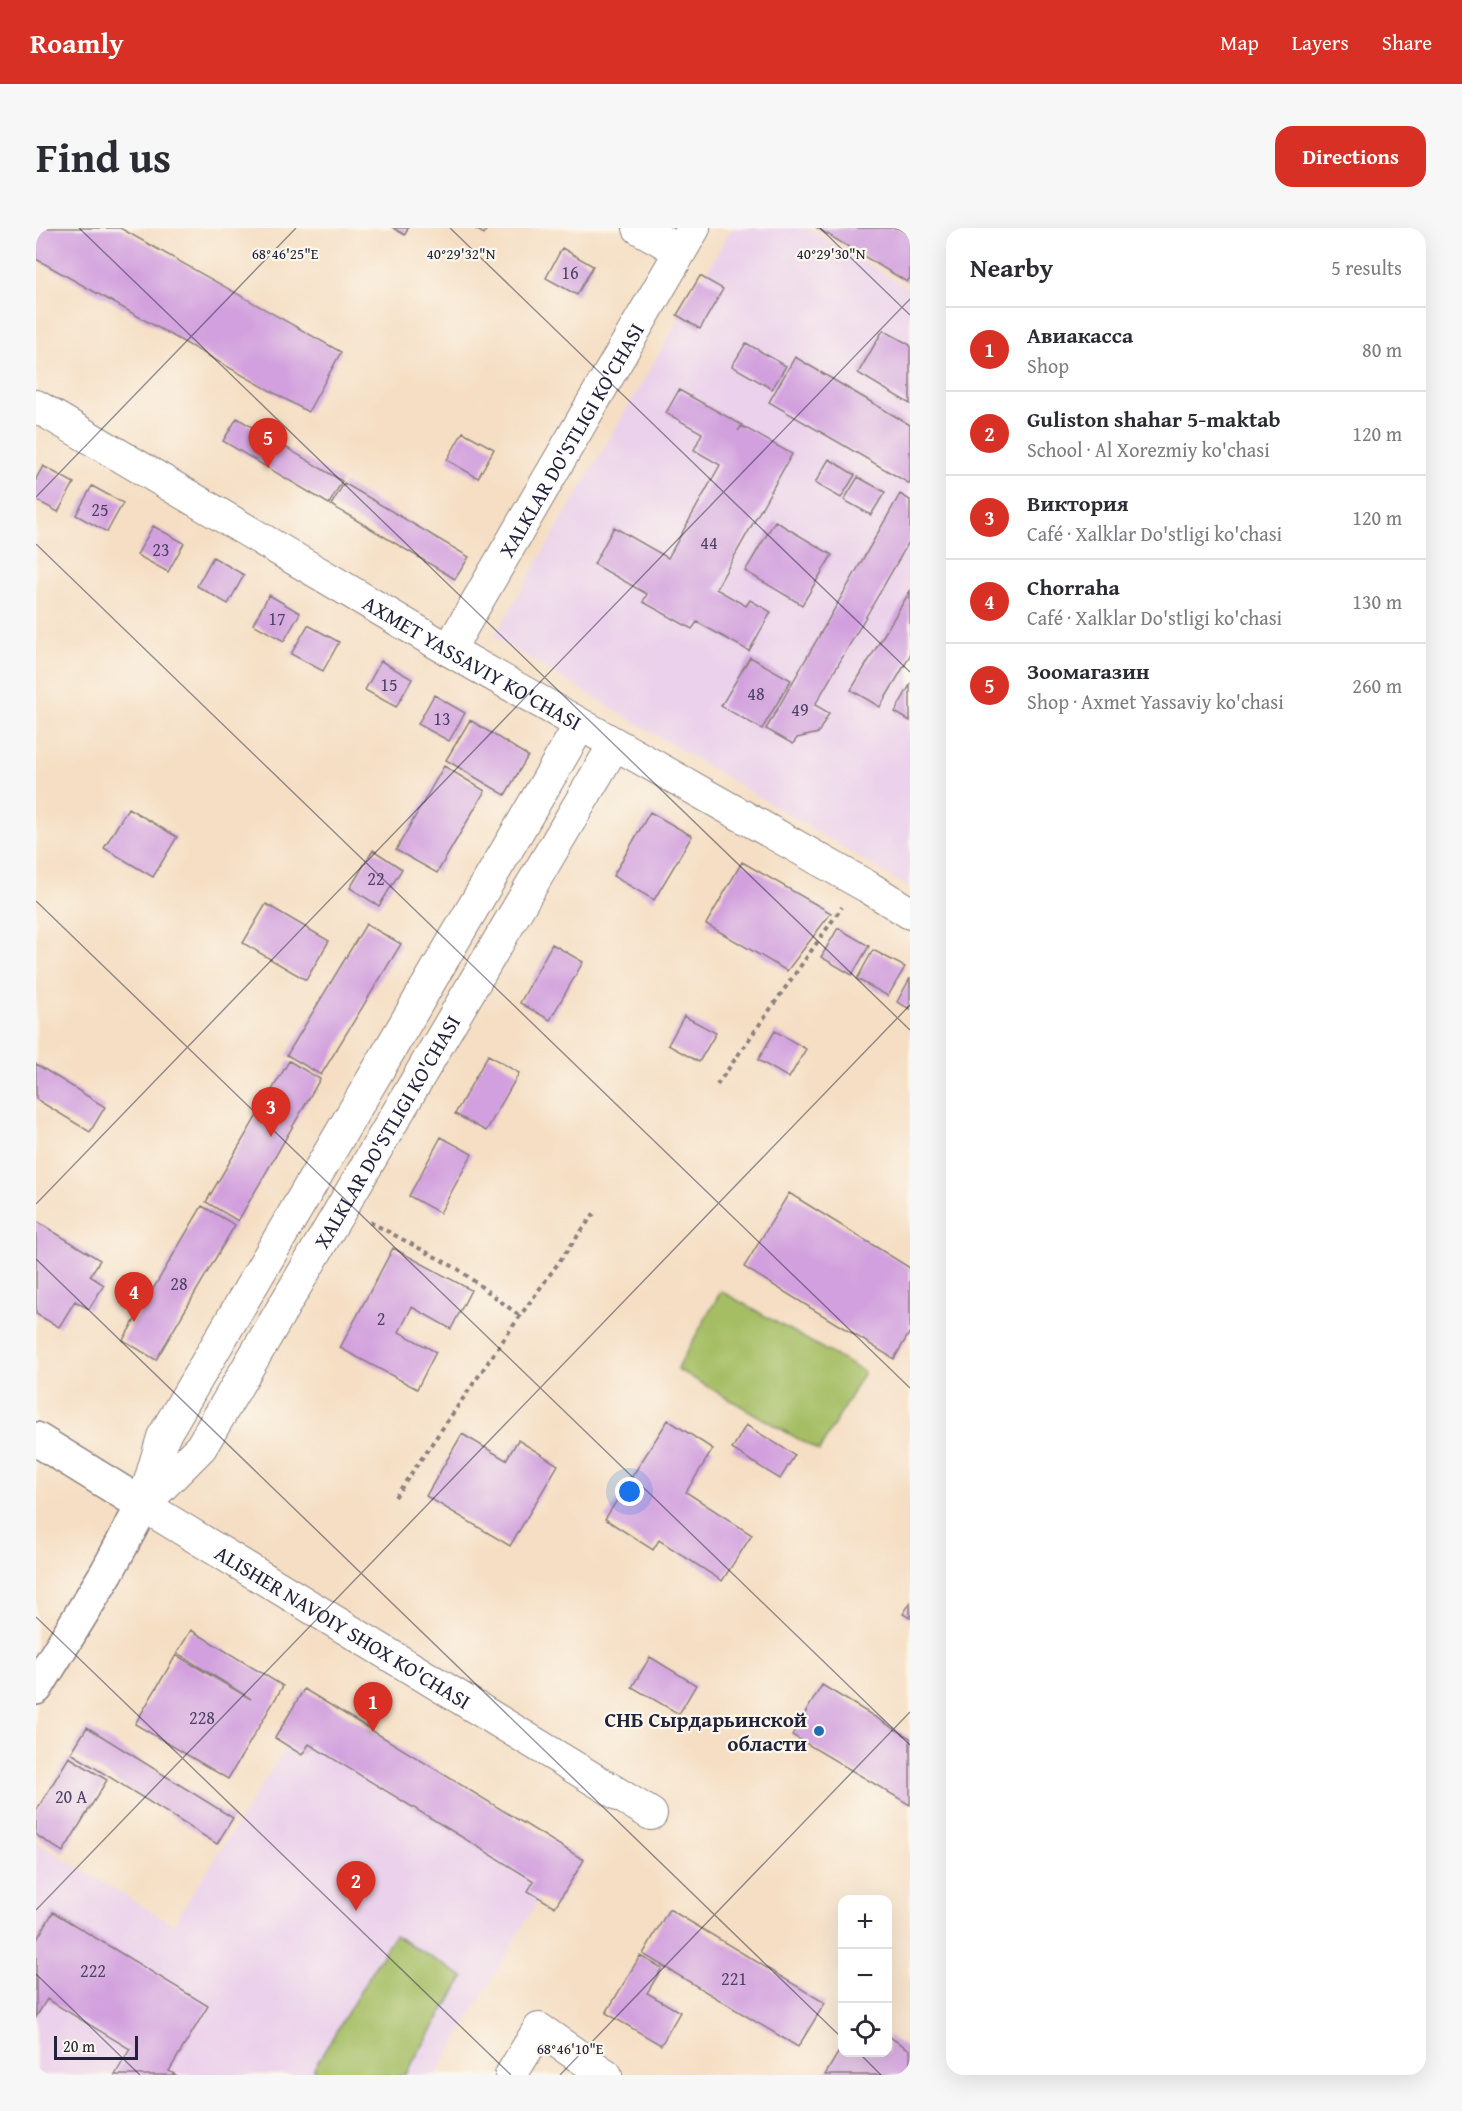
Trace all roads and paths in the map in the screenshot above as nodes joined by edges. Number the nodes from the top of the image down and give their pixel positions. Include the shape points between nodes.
1 (639, 228) edge
2 (687, 240) edge
3 (36, 406) edge
4 (449, 650) junction
5 (580, 725) junction
6 (614, 745) junction
7 (860, 882) junction
8 (910, 913) edge
9 (717, 1085) dead end
10 (595, 1212) dead end
11 (370, 1222) dead end
12 (520, 1316) junction
13 (36, 1439) edge
14 (395, 1497) dead end
15 (143, 1505) junction
16 (36, 1688) edge
17 (651, 1814) dead end
18 (511, 2075) edge
19 (606, 2075) edge

1 - 2 street
2 - 4 street, XALKLAR DO'STLIGI KO'CHASI
3 - 4 street, AXMET YASSAVIY KO'CHASI
4 - 5 street, AXMET YASSAVIY KO'CHASI
5 - 6 street, AXMET YASSAVIY KO'CHASI
5 - 15 street, XALKLAR DO'STLIGI KO'CHASI via 163,1437
6 - 7 street, AXMET YASSAVIY KO'CHASI
6 - 15 street, XALKLAR DO'STLIGI KO'CHASI via 201,1447
7 - 8 street, AXMET YASSAVIY KO'CHASI
7 - 9 path
10 - 12 path
11 - 12 path via 458,1269
12 - 14 path
13 - 15 street, ALISHER NAVOIY SHOX KO'CHASI
15 - 16 street, XALKLAR DO'STLIGI KO'CHASI
15 - 17 street, ALISHER NAVOIY SHOX KO'CHASI
18 - 19 street via 539,2029

